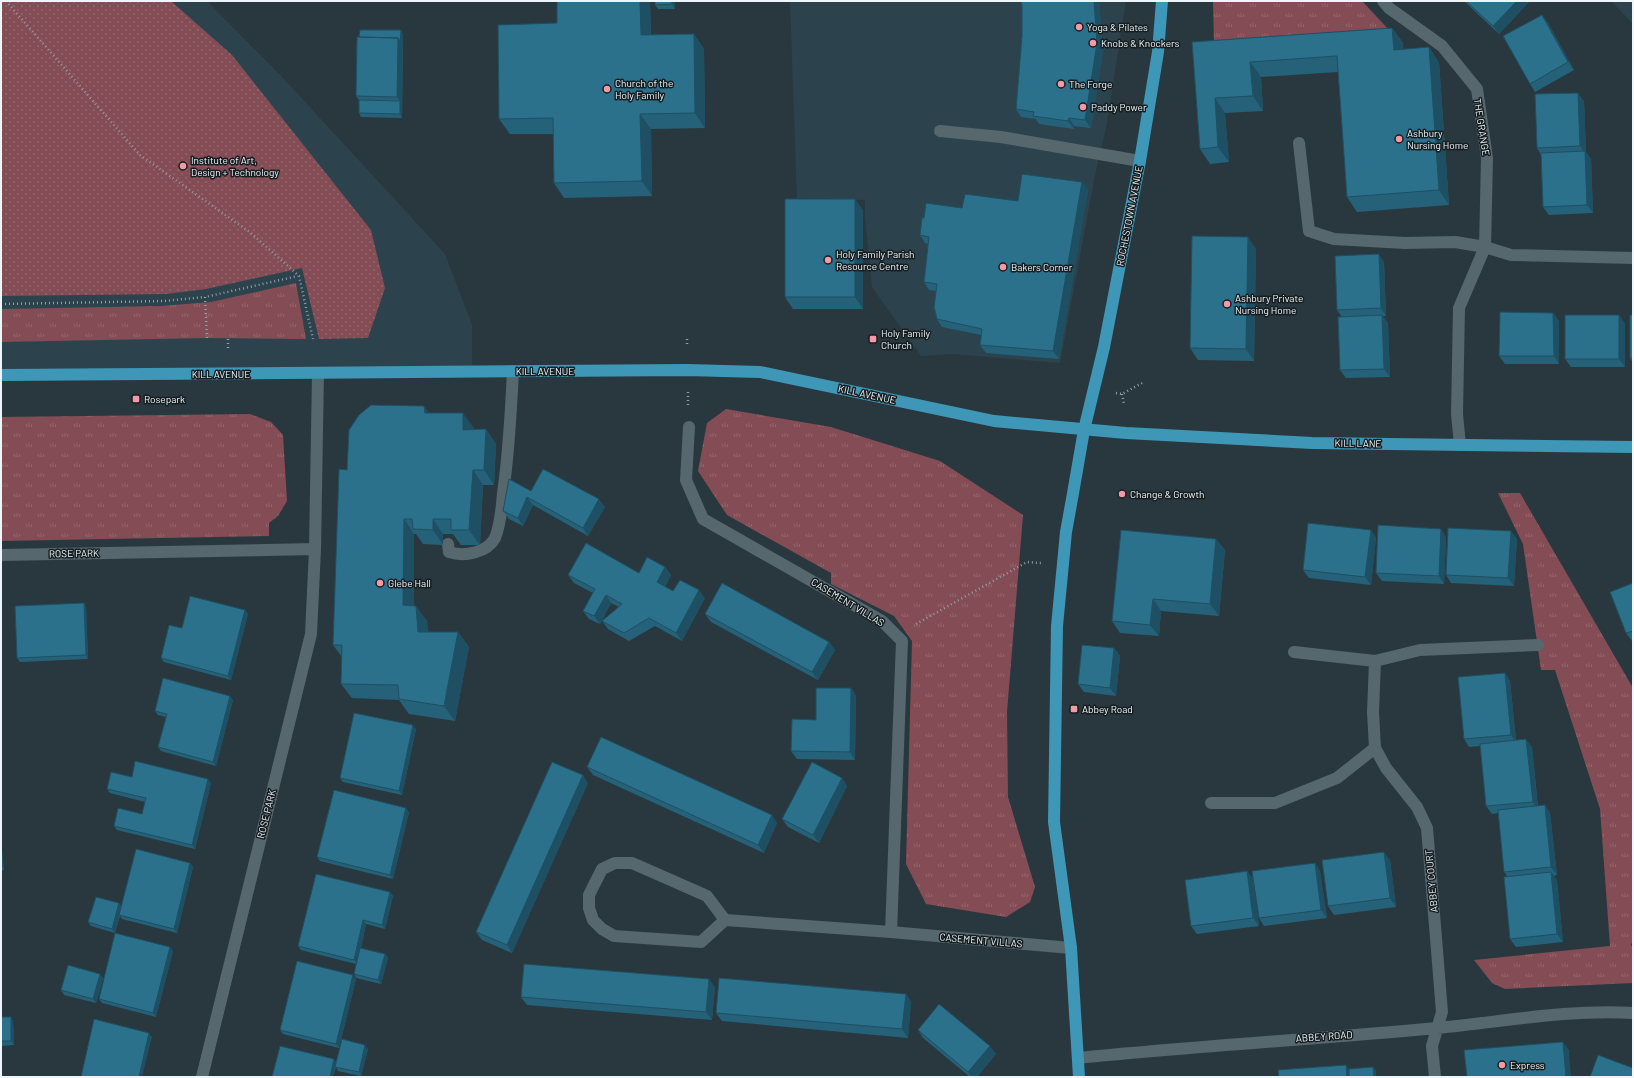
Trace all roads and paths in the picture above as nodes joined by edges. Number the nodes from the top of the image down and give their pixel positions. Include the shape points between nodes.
1 (6, 1) edge
2 (1162, 1) edge
3 (1383, 1) edge
4 (940, 131) dead end
5 (1299, 143) dead end
6 (1140, 161) junction
7 (1485, 247) junction
8 (1633, 258) edge
9 (299, 276) junction
10 (205, 298) junction
11 (1, 304) edge
12 (207, 338) dead end
13 (228, 339) dead end
14 (313, 339) dead end
15 (228, 350) dead end
16 (513, 371) junction
17 (318, 373) junction
18 (1, 375) edge
19 (1144, 382) dead end
20 (1115, 393) dead end
21 (1122, 394) junction
22 (1124, 404) dead end
23 (688, 427) dead end
24 (1084, 430) junction
25 (1460, 445) junction
26 (1633, 447) edge
27 (448, 544) edge
28 (315, 549) junction
29 (1, 555) edge
30 (1063, 564) junction
31 (896, 635) junction
32 (1538, 645) dead end
33 (1294, 652) dead end
34 (1375, 661) junction
35 (1375, 748) junction
36 (1211, 803) dead end
37 (725, 920) junction
38 (891, 932) junction
39 (1071, 948) junction
40 (1633, 1012) edge
41 (1438, 1028) junction
42 (1078, 1058) junction
43 (202, 1077) edge
44 (1079, 1077) edge
45 (1435, 1077) edge

1 - 9 path via 140,155 251,233
2 - 6 main road, ROCHESTOWN AVENUE via 1158,52
3 - 7 street, THE GRANGE via 1442,46 1477,89 1488,158
4 - 6 street via 1001,137
5 - 7 street via 1309,231 1334,239 1405,243 1455,242
6 - 24 main road, ROCHESTOWN AVENUE via 1104,347
7 - 8 street via 1511,255
7 - 25 street, THE GRANGE via 1459,308 1457,414
9 - 10 path
9 - 14 path
10 - 11 path
10 - 12 path
13 - 15 path
16 - 17 main road, KILL AVENUE
16 - 24 main road, KILL AVENUE via 760,372 994,421
16 - 27 street via 509,447 501,513 495,538 489,546 468,553 448,552
17 - 18 main road, KILL AVENUE
17 - 28 street, ROSE PARK
19 - 21 path
20 - 21 path
21 - 22 path
23 - 31 street, CASEMENT VILLAS via 686,480 703,519 882,621
24 - 25 main road, KILL LANE via 1266,441
24 - 30 main road
25 - 26 main road, KILL LANE
28 - 29 street, ROSE PARK
28 - 43 street, ROSE PARK via 311,634
30 - 31 path via 1027,562
30 - 39 main road via 1057,626 1054,822
31 - 38 street, CASEMENT VILLAS via 902,641
32 - 34 street via 1420,650
33 - 34 street
34 - 35 street, ABBEY COURT
35 - 36 street via 1337,778 1275,803
35 - 41 street, ABBEY COURT via 1386,768 1417,807 1426,828 1442,1012
37 - 37 street via 707,896 632,863 615,863 602,869 589,896 593,920 614,936 701,942
37 - 38 street, CASEMENT VILLAS
38 - 39 street, CASEMENT VILLAS
39 - 42 main road
40 - 41 street, ABBEY ROAD via 1569,1013
41 - 42 street, ABBEY ROAD
41 - 45 street, ABBEY COURT via 1432,1046
42 - 44 main road

